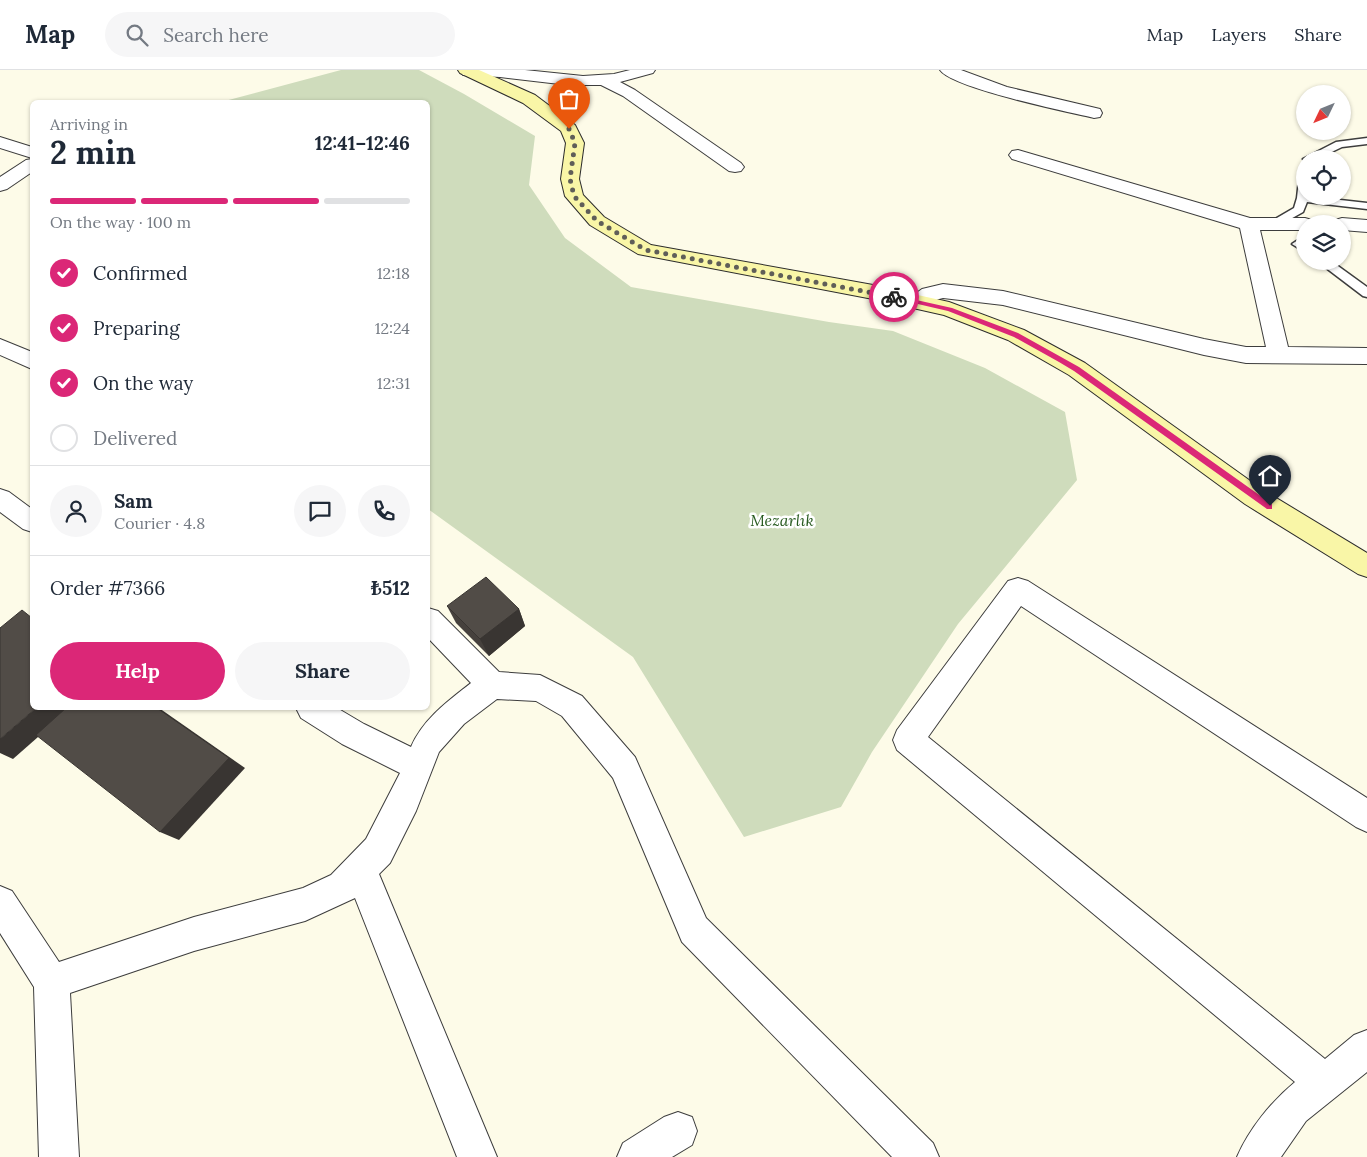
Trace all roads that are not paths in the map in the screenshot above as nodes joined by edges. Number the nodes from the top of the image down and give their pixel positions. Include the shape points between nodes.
1 (647, 70) edge
2 (948, 70) edge
3 (468, 71) edge
4 (606, 81) junction
5 (1094, 113) dead end
6 (1367, 141) edge
7 (0, 142) edge
8 (1327, 150) edge
9 (30, 152) edge
10 (1018, 155) dead end
11 (30, 165) edge
12 (735, 167) dead end
13 (0, 185) edge
14 (1351, 204) edge
15 (1300, 205) edge
16 (1367, 206) edge
17 (1249, 224) junction
18 (1274, 224) junction
19 (1296, 224) edge
20 (1351, 225) edge
21 (1367, 226) edge
22 (1335, 270) edge
23 (1367, 293) edge
24 (918, 302) junction
25 (0, 346) edge
26 (1279, 355) junction
27 (1367, 356) edge
28 (30, 360) edge
29 (0, 499) edge
30 (30, 521) edge
31 (1367, 566) edge
32 (430, 622) edge
33 (492, 685) junction
34 (314, 710) edge
35 (418, 766) junction
36 (1367, 816) edge
37 (360, 869) junction
38 (0, 903) edge
39 (52, 982) junction
40 (1367, 1048) edge
41 (1324, 1082) junction
42 (678, 1131) dead end
43 (60, 1157) edge
44 (477, 1157) edge
45 (637, 1157) edge
46 (919, 1157) edge
47 (1258, 1157) edge

1 - 4 street
2 - 5 street via 1006,91
3 - 4 street via 491,70 579,81
3 - 24 street via 529,99 569,129 575,143 570,179 574,196 597,221 646,250
4 - 12 street via 629,93
6 - 8 lane via 1340,144
7 - 9 street
10 - 17 street
11 - 13 street
14 - 16 lane
15 - 18 lane via 1298,210
17 - 18 street
17 - 26 street
18 - 19 street
20 - 21 street
22 - 23 lane
24 - 26 street via 929,294 944,291 1003,298 1204,347 1246,355
24 - 31 street via 949,309 1016,335 1077,369 1254,497
25 - 28 street
26 - 27 street
29 - 30 street
32 - 33 street
33 - 35 street via 454,714 428,743
33 - 46 street via 540,688 572,706 624,768 694,930
34 - 35 street via 353,734
35 - 37 street via 405,800 378,851
36 - 41 street via 1018,589 908,740
37 - 39 street via 343,887 305,904 194,934
37 - 44 street
38 - 39 street
39 - 43 street
40 - 41 street
41 - 47 street via 1293,1108
42 - 45 street

